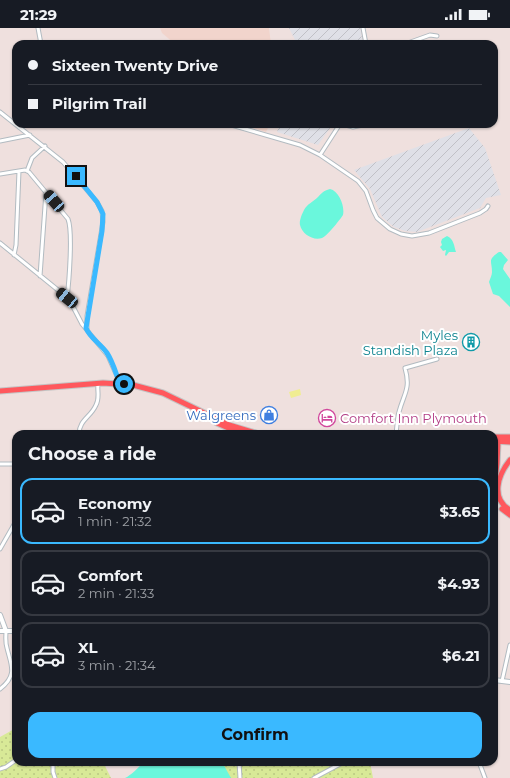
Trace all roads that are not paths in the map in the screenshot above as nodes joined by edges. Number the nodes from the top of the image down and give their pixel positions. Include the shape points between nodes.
1 (38, 28) edge
2 (363, 28) edge
3 (437, 36) dead end
4 (40, 40) edge
5 (365, 40) edge
6 (416, 40) edge
7 (0, 112) edge
8 (12, 121) edge
9 (21, 128) edge
10 (242, 128) edge
11 (338, 128) edge
12 (30, 135) junction
13 (0, 141) edge
14 (45, 146) junction
15 (320, 156) junction
16 (18, 171) junction
17 (27, 171) junction
18 (0, 174) edge
19 (46, 191) junction
20 (488, 206) dead end
21 (0, 243) edge
22 (14, 255) junction
23 (40, 276) junction
24 (67, 298) junction
25 (87, 330) junction
26 (437, 359) dead end
27 (97, 385) junction
28 (120, 385) junction
29 (0, 391) edge
30 (0, 394) edge
31 (79, 430) edge
32 (233, 430) edge
33 (245, 430) edge
34 (396, 430) edge
35 (510, 437) edge
36 (498, 439) edge
37 (498, 439) edge
38 (510, 442) edge
39 (510, 460) edge
40 (0, 464) edge
41 (12, 464) edge
42 (498, 501) edge
43 (510, 510) edge
44 (510, 515) edge
45 (12, 528) edge
46 (0, 549) edge
47 (0, 615) edge
48 (0, 631) edge
49 (6, 631) junction
50 (12, 631) edge
51 (510, 645) edge
52 (498, 680) edge
53 (502, 681) junction
54 (510, 682) edge
55 (0, 689) edge
56 (12, 763) edge
57 (52, 766) edge
58 (239, 766) edge
59 (336, 766) edge
60 (480, 766) edge
61 (0, 769) edge
62 (55, 778) edge
63 (240, 778) edge
64 (314, 778) edge
65 (485, 778) edge

1 - 4 street
2 - 5 street
3 - 6 street via 430,35
7 - 8 street
9 - 12 street
10 - 15 street via 300,145
11 - 15 street
12 - 13 street
12 - 14 street
14 - 17 street via 32,158
14 - 25 street via 70,169 102,212 102,231 87,316
15 - 20 street via 358,181 366,191 377,218 401,234 412,236 429,232 476,215
16 - 17 street
16 - 18 street
16 - 22 street
17 - 19 street
19 - 23 street
19 - 24 street via 69,222
21 - 22 street
22 - 23 street
23 - 24 street
24 - 25 street
25 - 28 street via 108,356
26 - 34 street via 405,368 408,384 398,413
27 - 28 highway
27 - 29 highway
27 - 30 highway
27 - 31 street via 97,404 80,425
28 - 32 highway via 159,395
28 - 33 highway via 140,386 158,391 229,425
35 - 36 highway
37 - 38 highway
39 - 43 highway via 500,477 498,491 501,501
40 - 41 street
42 - 44 highway
45 - 46 street
47 - 49 main road
48 - 49 main road
49 - 50 main road
49 - 55 street via 11,670 8,681
51 - 53 street
52 - 53 main road
53 - 54 main road
56 - 61 street
57 - 62 street
58 - 63 street
59 - 64 street
60 - 65 street

